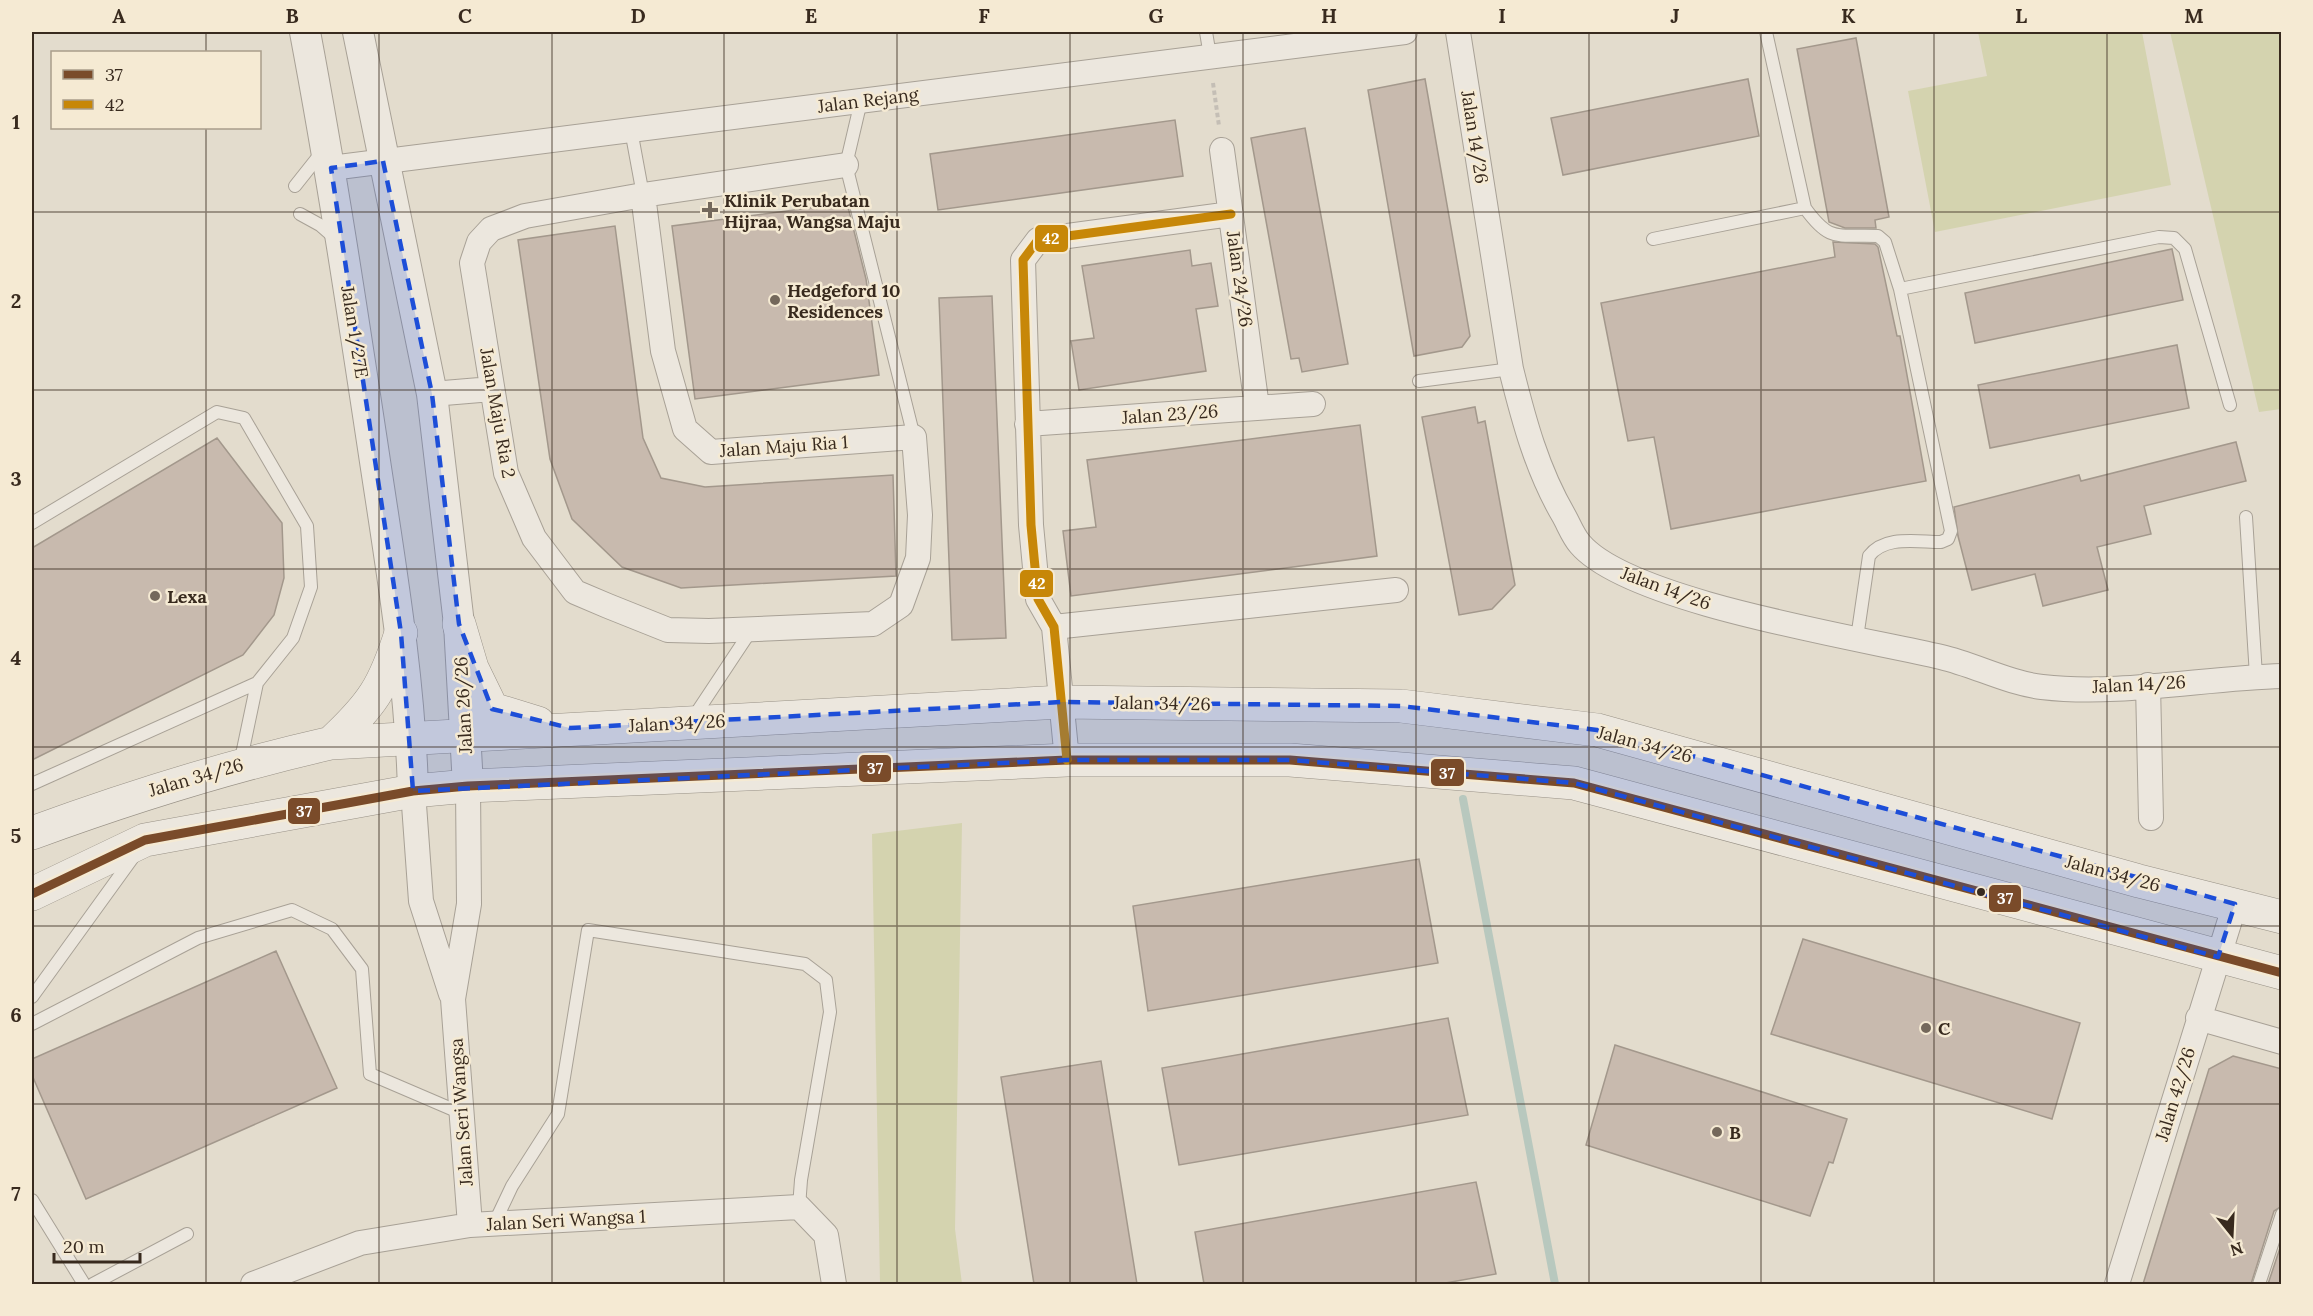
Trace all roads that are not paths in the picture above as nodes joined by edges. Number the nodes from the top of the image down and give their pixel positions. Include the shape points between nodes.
1 (305, 32) edge
2 (357, 32) edge
3 (1206, 32) edge
4 (1405, 32) edge
5 (1458, 32) edge
6 (1767, 32) edge
7 (1364, 34) edge
8 (1293, 39) edge
9 (1210, 56) junction
10 (861, 101) junction
11 (632, 130) junction
12 (1222, 150) road end
13 (328, 157) junction
14 (383, 161) junction
15 (846, 165) junction
16 (295, 186) dead end
17 (643, 195) junction
18 (1805, 208) junction
19 (300, 214) dead end
20 (1231, 214) junction
21 (1653, 239) dead end
22 (342, 244) junction
23 (1900, 289) junction
24 (1511, 369) junction
25 (1419, 381) dead end
26 (492, 389) junction
27 (432, 394) junction
28 (1313, 404) dead end
29 (2230, 405) dead end
30 (1257, 407) junction
31 (1027, 424) junction
32 (914, 437) junction
33 (2246, 517) dead end
34 (32, 523) edge
35 (1396, 590) dead end
36 (459, 624) junction
37 (1054, 627) junction
38 (752, 629) junction
39 (401, 633) junction
40 (1857, 638) junction
41 (2256, 676) junction
42 (2282, 676) edge
43 (257, 683) junction
44 (2148, 685) junction
45 (1062, 702) junction
46 (690, 722) junction
47 (570, 728) junction
48 (465, 734) junction
49 (412, 737) junction
50 (331, 743) junction
51 (1067, 760) junction
52 (240, 764) junction
53 (32, 784) edge
54 (468, 786) junction
55 (413, 791) junction
56 (2151, 818) dead end
57 (32, 833) edge
58 (145, 840) junction
59 (32, 894) edge
60 (2235, 904) junction
61 (2282, 916) edge
62 (2218, 957) junction
63 (2282, 973) edge
64 (32, 997) edge
65 (453, 999) junction
66 (2198, 1018) junction
67 (32, 1024) edge
68 (2282, 1042) edge
69 (461, 1113) junction
70 (32, 1200) edge
71 (799, 1207) junction
72 (2282, 1214) edge
73 (494, 1224) junction
74 (470, 1225) junction
75 (187, 1234) dead end
76 (84, 1284) edge
77 (93, 1284) edge
78 (253, 1284) edge
79 (834, 1284) edge
80 (2117, 1284) edge
81 (2259, 1284) edge

1 - 13 street, Jalan 1/27E
2 - 14 street
3 - 9 lane
4 - 7 street, Jalan Rejang
5 - 24 street, Jalan 14/26
6 - 18 lane
7 - 8 street, Jalan Rejang
8 - 9 street, Jalan Rejang
9 - 10 street, Jalan Rejang
10 - 11 street, Jalan Rejang
10 - 15 lane
11 - 14 street, Jalan Rejang
11 - 17 lane
12 - 20 street, Jalan 24/26
13 - 14 street, Jalan Rejang
13 - 16 lane
13 - 22 street, Jalan 1/27E
14 - 27 street
15 - 17 street, Jalan Maju Ria 2
15 - 32 lane
17 - 26 street, Jalan Maju Ria 2 via 525,216 491,229 479,242 472,263
17 - 32 street, Jalan Maju Ria 1 via 663,351 685,429 711,452
18 - 21 lane
18 - 23 lane via 1820,230 1832,236 1878,236 1885,242
19 - 22 lane
20 - 30 street, Jalan 24/26
20 - 31 street via 1038,240 1023,260
22 - 39 street, Jalan 1/27E
23 - 29 lane via 2159,237 2174,238 2185,249
23 - 40 lane via 1951,531 1948,539 1941,542 1889,542 1877,546 1869,556
24 - 25 lane
24 - 40 street, Jalan 14/26 via 1523,418 1548,484 1579,544 1604,564 1634,579 1708,604
26 - 27 street
26 - 38 street, Jalan Maju Ria 2 via 506,473 534,538 575,592 668,630
27 - 36 street
28 - 30 street, Jalan 23/26
30 - 31 street, Jalan 23/26
31 - 37 street via 1038,599
32 - 38 street, Jalan Maju Ria 2 via 920,515 918,558 901,605 873,624
33 - 41 lane
34 - 43 lane via 217,412 244,418 307,526 311,587 293,638
35 - 37 street
36 - 47 main road via 472,668 492,709 531,722
36 - 48 street, Jalan 26/26
37 - 45 street
38 - 46 lane
39 - 49 street
39 - 50 main road via 390,669 373,700
40 - 44 street, Jalan 14/26 via 1944,657 2041,687
41 - 42 street, Jalan 14/26
41 - 44 street, Jalan 14/26
43 - 52 lane
43 - 53 lane
44 - 56 street
45 - 46 main road, Jalan 34/26
45 - 51 street
45 - 60 main road, Jalan 34/26 via 1401,706 1597,730 2139,881
46 - 47 main road, Jalan 34/26
47 - 48 main road, Jalan 34/26
48 - 49 main road, Jalan 34/26
48 - 54 street, Jalan 26/26
49 - 50 main road, Jalan 34/26
49 - 55 street
50 - 52 main road, Jalan 34/26
51 - 54 main road
51 - 62 main road via 1290,760 1574,783
52 - 57 main road, Jalan 34/26 via 132,796
54 - 55 main road
54 - 65 street, Jalan Seri Wangsa via 469,904
55 - 58 main road
55 - 65 street, Jalan Seri Wangsa via 421,901
58 - 59 main road
58 - 64 lane
60 - 61 main road, Jalan 34/26
60 - 62 street, Jalan 42/26
62 - 63 main road
62 - 66 street, Jalan 42/26
65 - 69 street, Jalan Seri Wangsa
66 - 68 street
66 - 80 street, Jalan 42/26
67 - 69 lane via 198,938 292,910 332,929 362,969 370,1074
69 - 74 street, Jalan Seri Wangsa
70 - 76 lane
71 - 73 street, Jalan Seri Wangsa 1
71 - 73 lane via 830,1012 826,980 805,964 588,930 558,1114 512,1186
71 - 79 street via 826,1235
72 - 81 lane
73 - 74 street, Jalan Seri Wangsa 1
74 - 78 street, Jalan Seri Wangsa 1 via 360,1243
75 - 77 lane

